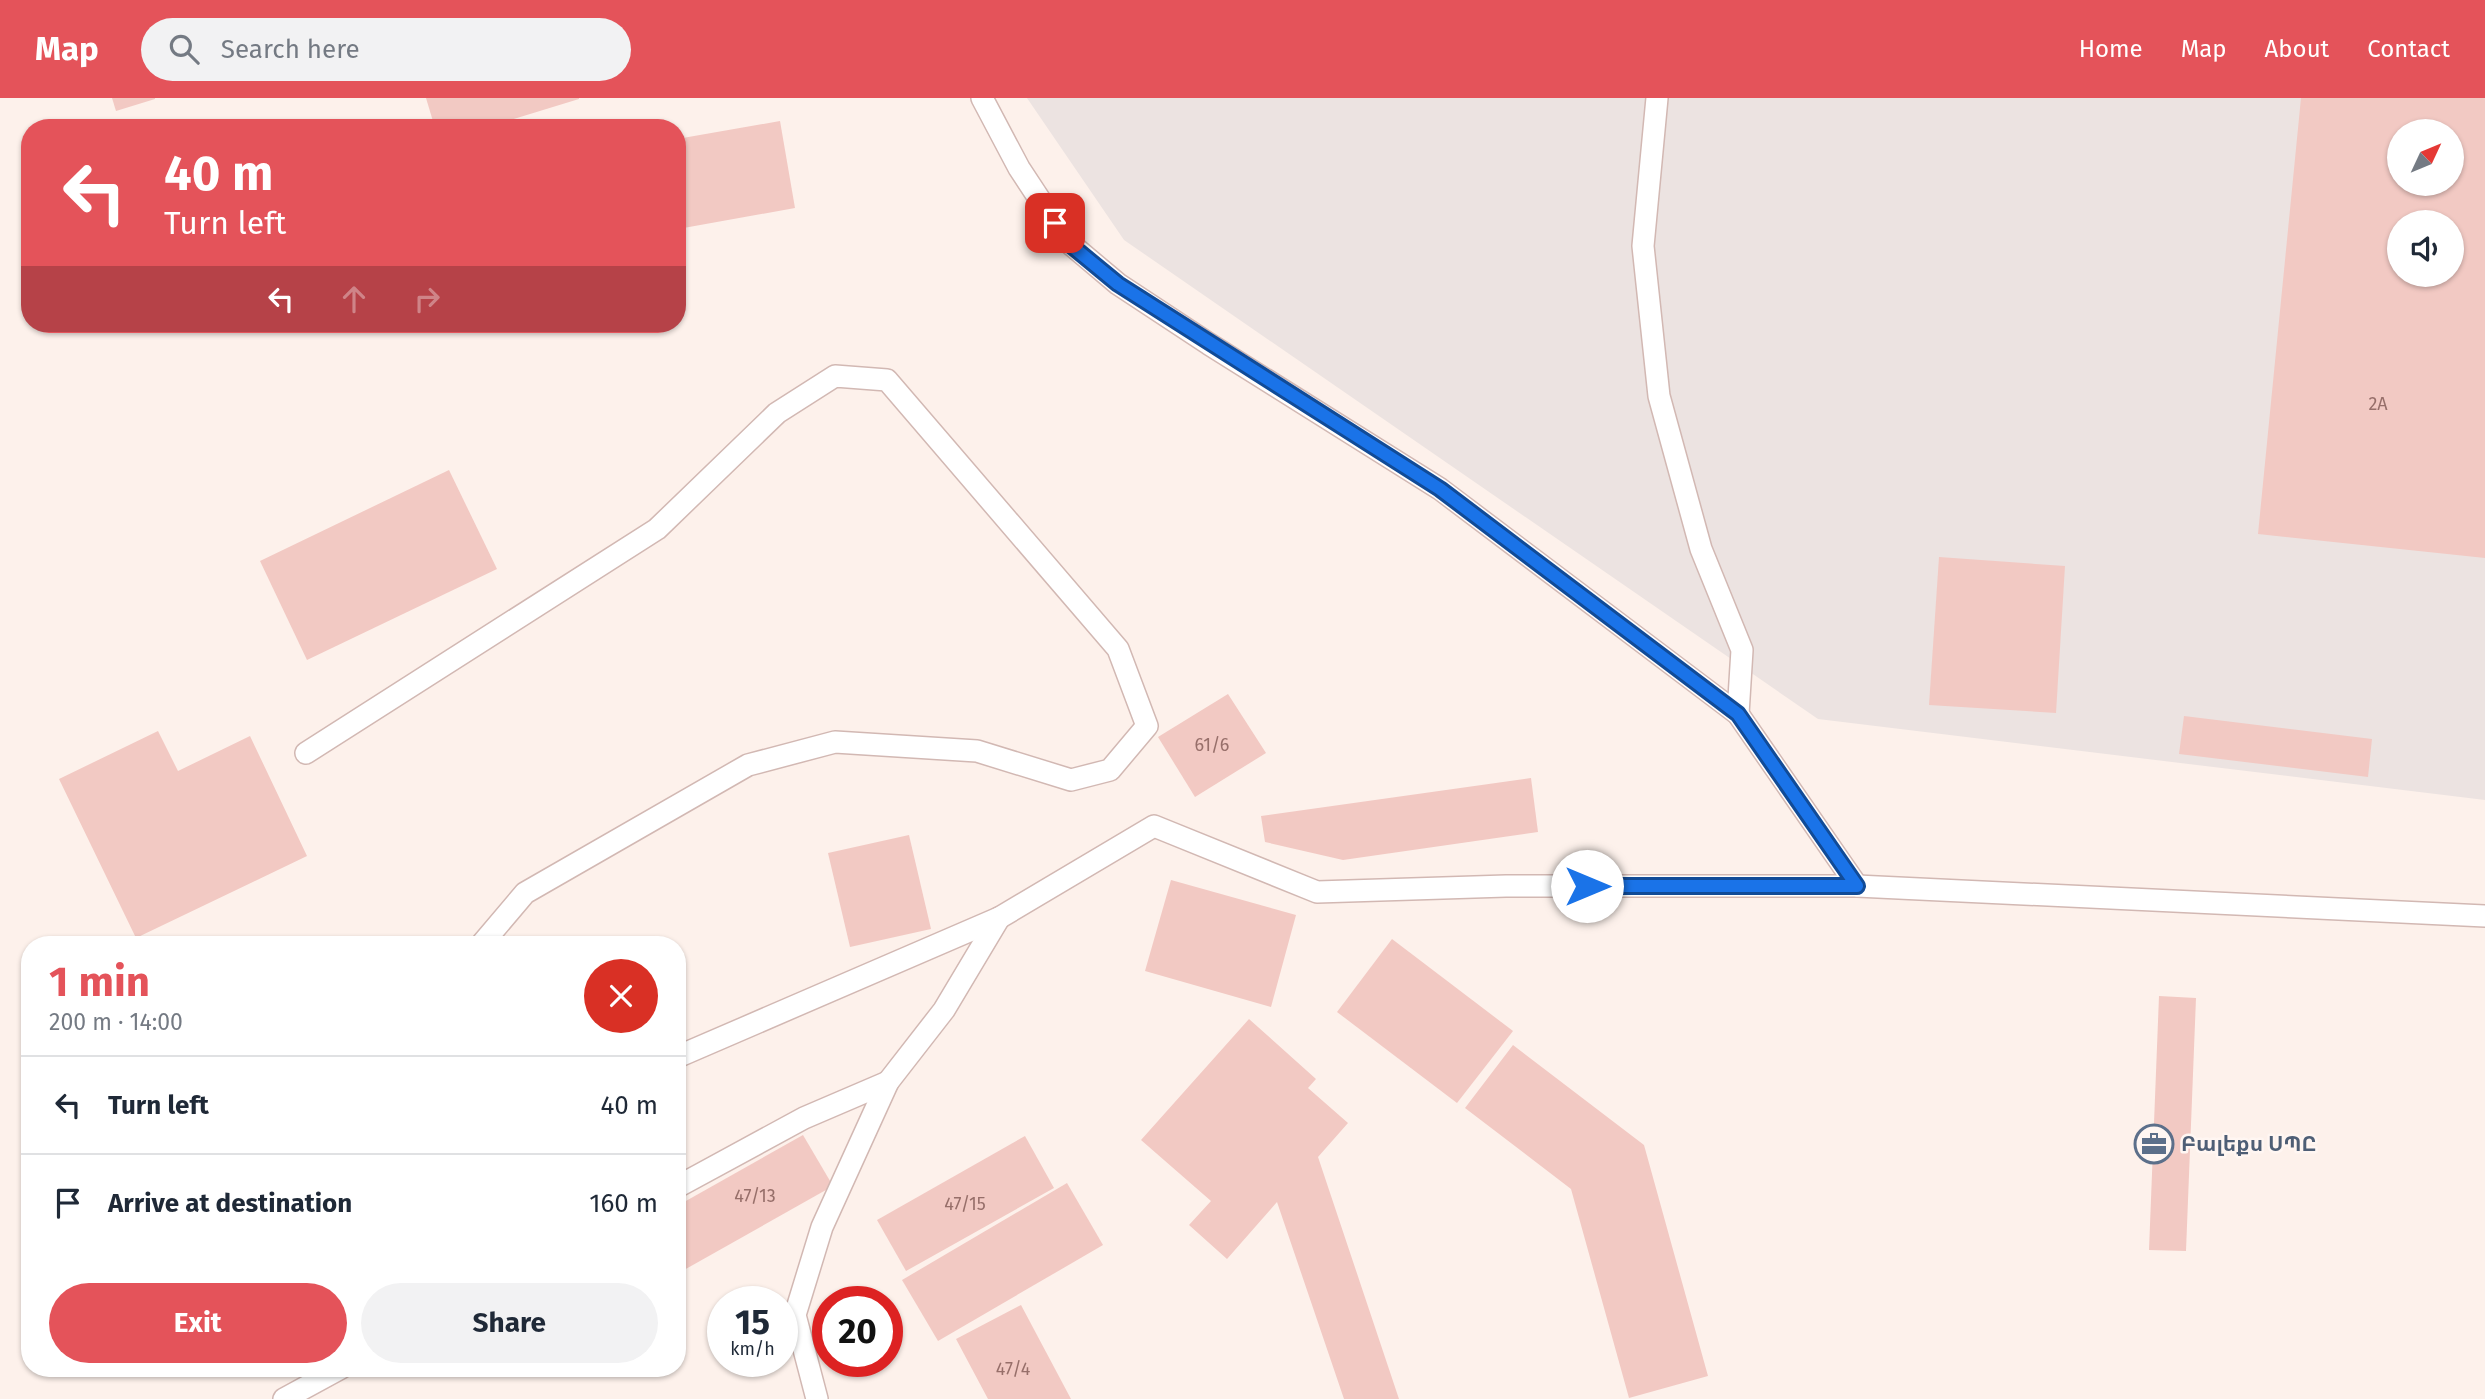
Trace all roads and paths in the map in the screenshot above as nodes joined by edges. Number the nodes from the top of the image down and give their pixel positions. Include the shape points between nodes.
1 (982, 98) edge
2 (1657, 98) edge
3 (1738, 714) junction
4 (306, 753) dead end
5 (1857, 886) junction
6 (2485, 916) edge
7 (999, 918) junction
8 (489, 936) edge
9 (686, 1053) edge
10 (888, 1082) junction
11 (686, 1182) edge
12 (324, 1377) edge
13 (284, 1399) edge
14 (817, 1399) edge

1 - 3 lane via 1019,168 1067,242 1118,284 1440,489
2 - 3 lane via 1643,246 1659,396 1701,549 1742,650
3 - 5 lane
4 - 8 lane via 657,529 777,413 835,376 887,380 1118,649 1147,726 1110,770 1071,780 977,751 835,742 748,765 525,893
5 - 6 lane
5 - 7 lane via 1506,886 1317,892 1154,826
7 - 9 lane
7 - 10 lane via 944,1010
10 - 11 lane via 804,1118
10 - 14 lane via 822,1227 795,1315
12 - 13 lane

